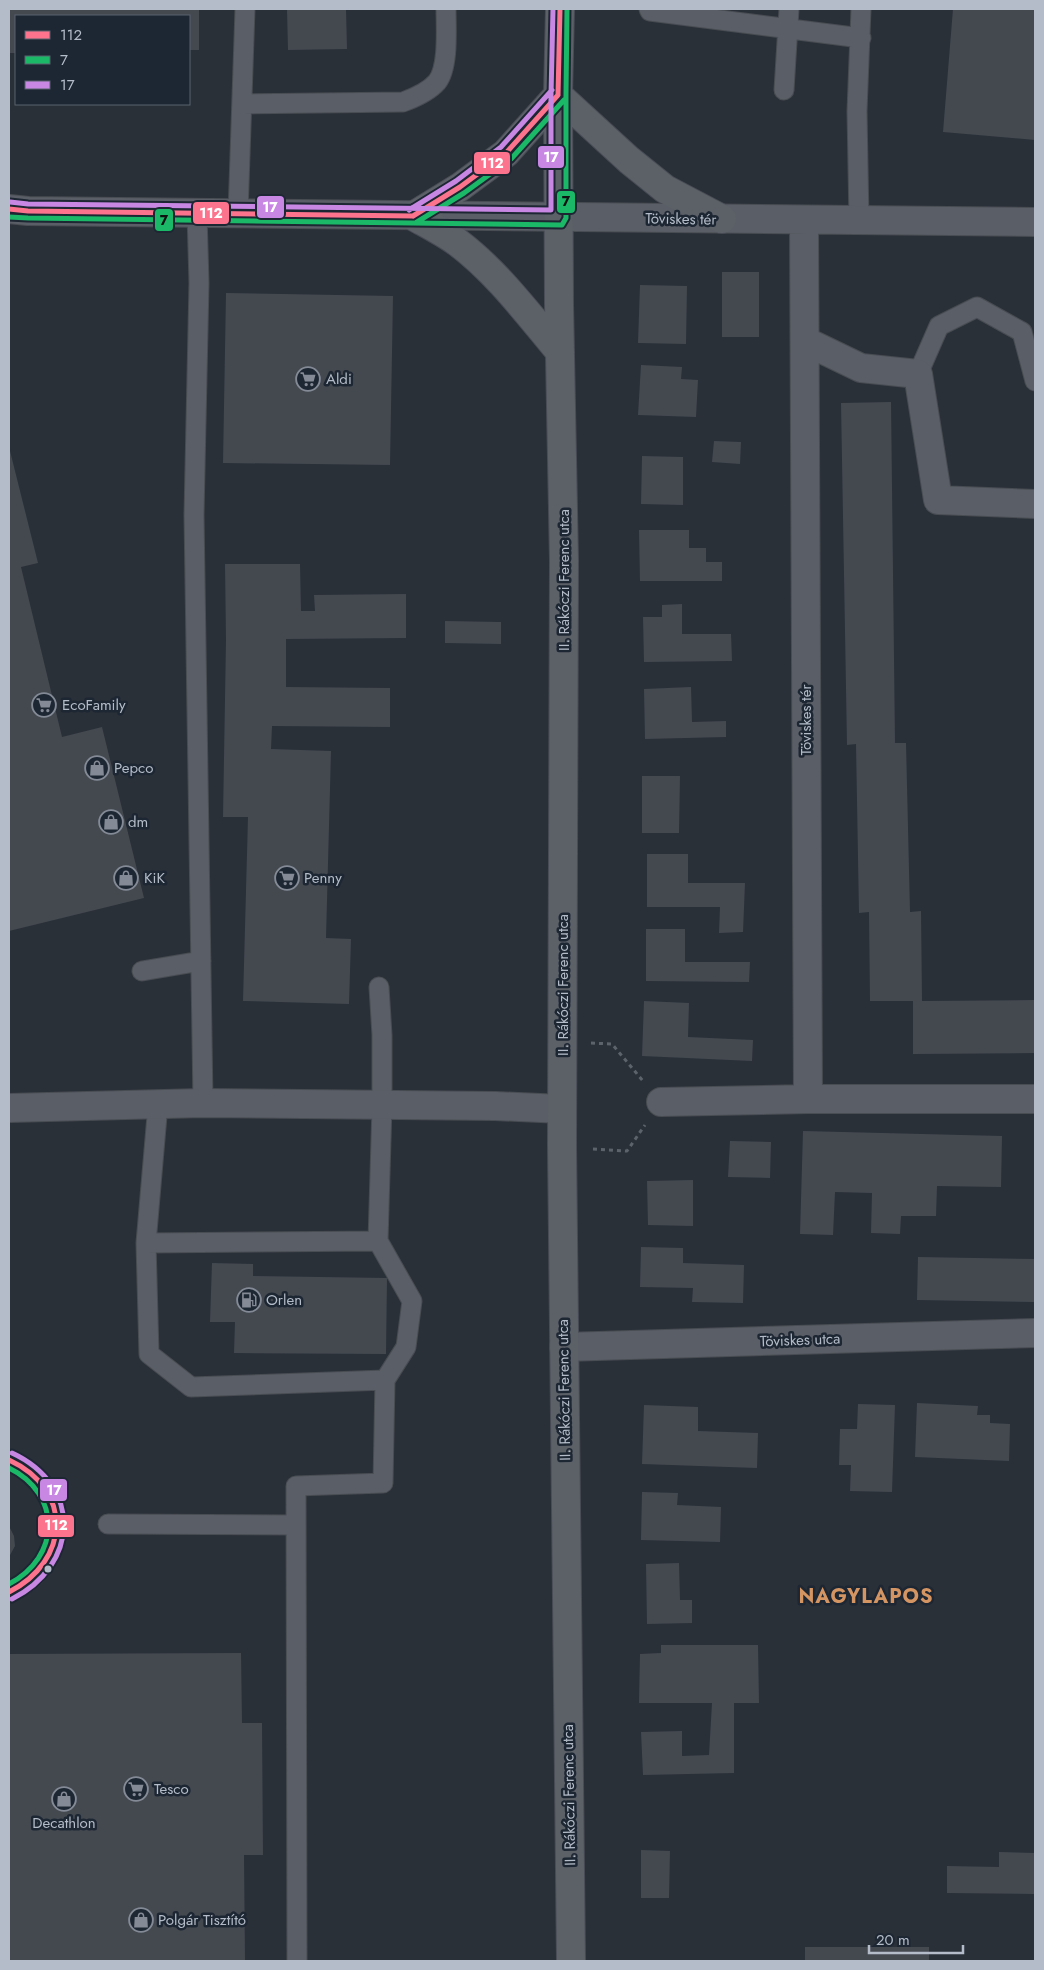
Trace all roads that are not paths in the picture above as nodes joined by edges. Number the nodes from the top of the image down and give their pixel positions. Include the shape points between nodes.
1 (245, 9) edge
2 (446, 9) edge
3 (560, 9) edge
4 (649, 9) edge
5 (789, 9) edge
6 (861, 9) edge
7 (788, 29) junction
8 (860, 38) junction
9 (784, 90) dead end
10 (558, 95) junction
11 (243, 104) junction
12 (9, 208) edge
13 (197, 214) junction
14 (238, 214) junction
15 (413, 216) junction
16 (559, 218) junction
17 (722, 219) junction
18 (804, 221) junction
19 (859, 221) junction
20 (1035, 222) edge
21 (805, 341) junction
22 (560, 352) junction
23 (918, 374) junction
24 (1035, 381) edge
25 (1035, 504) edge
26 (201, 961) junction
27 (142, 971) dead end
28 (379, 987) dead end
29 (808, 1099) junction
30 (1035, 1099) edge
31 (661, 1102) road end
32 (203, 1103) junction
33 (158, 1104) junction
34 (382, 1106) junction
35 (9, 1108) edge
36 (562, 1110) junction
37 (378, 1241) junction
38 (146, 1243) junction
39 (1035, 1333) edge
40 (564, 1347) junction
41 (385, 1380) junction
42 (9, 1460) edge
43 (108, 1524) dead end
44 (296, 1525) junction
45 (9, 1592) edge
46 (297, 1961) edge
47 (571, 1961) edge

1 - 11 lane
2 - 11 lane via 446,57 437,82 418,96 403,102
3 - 10 main road, II. Rákóczi Ferenc utca
4 - 7 lane
5 - 7 lane
6 - 8 lane
7 - 8 lane
7 - 9 lane
8 - 19 lane via 857,111
10 - 15 main road via 506,153
10 - 16 main road, II. Rákóczi Ferenc utca
10 - 17 main road via 665,188
11 - 14 lane
12 - 13 street, Töviskes tér
13 - 14 street, Töviskes tér
13 - 26 lane via 199,283 194,515
14 - 15 street, Töviskes tér
15 - 16 street, Töviskes tér
15 - 22 main road via 456,241 484,266
16 - 17 street, Töviskes tér
16 - 22 main road, II. Rákóczi Ferenc utca
17 - 18 street, Töviskes tér
18 - 19 street, Töviskes tér
18 - 21 street, Töviskes tér
19 - 20 street, Töviskes tér
21 - 23 street via 861,368
21 - 29 street, Töviskes tér
22 - 36 main road, II. Rákóczi Ferenc utca via 564,560
23 - 24 lane via 939,326 977,307 1022,332
23 - 25 street via 938,500
26 - 27 lane
26 - 32 lane
28 - 34 lane
29 - 30 street
29 - 31 street
32 - 33 street
32 - 34 street
33 - 35 street
33 - 38 lane
34 - 36 street via 495,1106
34 - 37 lane
36 - 40 main road, II. Rákóczi Ferenc utca
37 - 38 lane
37 - 41 lane via 412,1301 406,1347
38 - 41 lane via 149,1354 191,1387
39 - 40 street, Töviskes utca
40 - 47 main road, II. Rákóczi Ferenc utca
41 - 44 lane via 384,1483 296,1486
42 - 45 lane via 30,1471 46,1488 55,1510 56,1533 50,1556 37,1574
43 - 44 lane
44 - 46 lane

